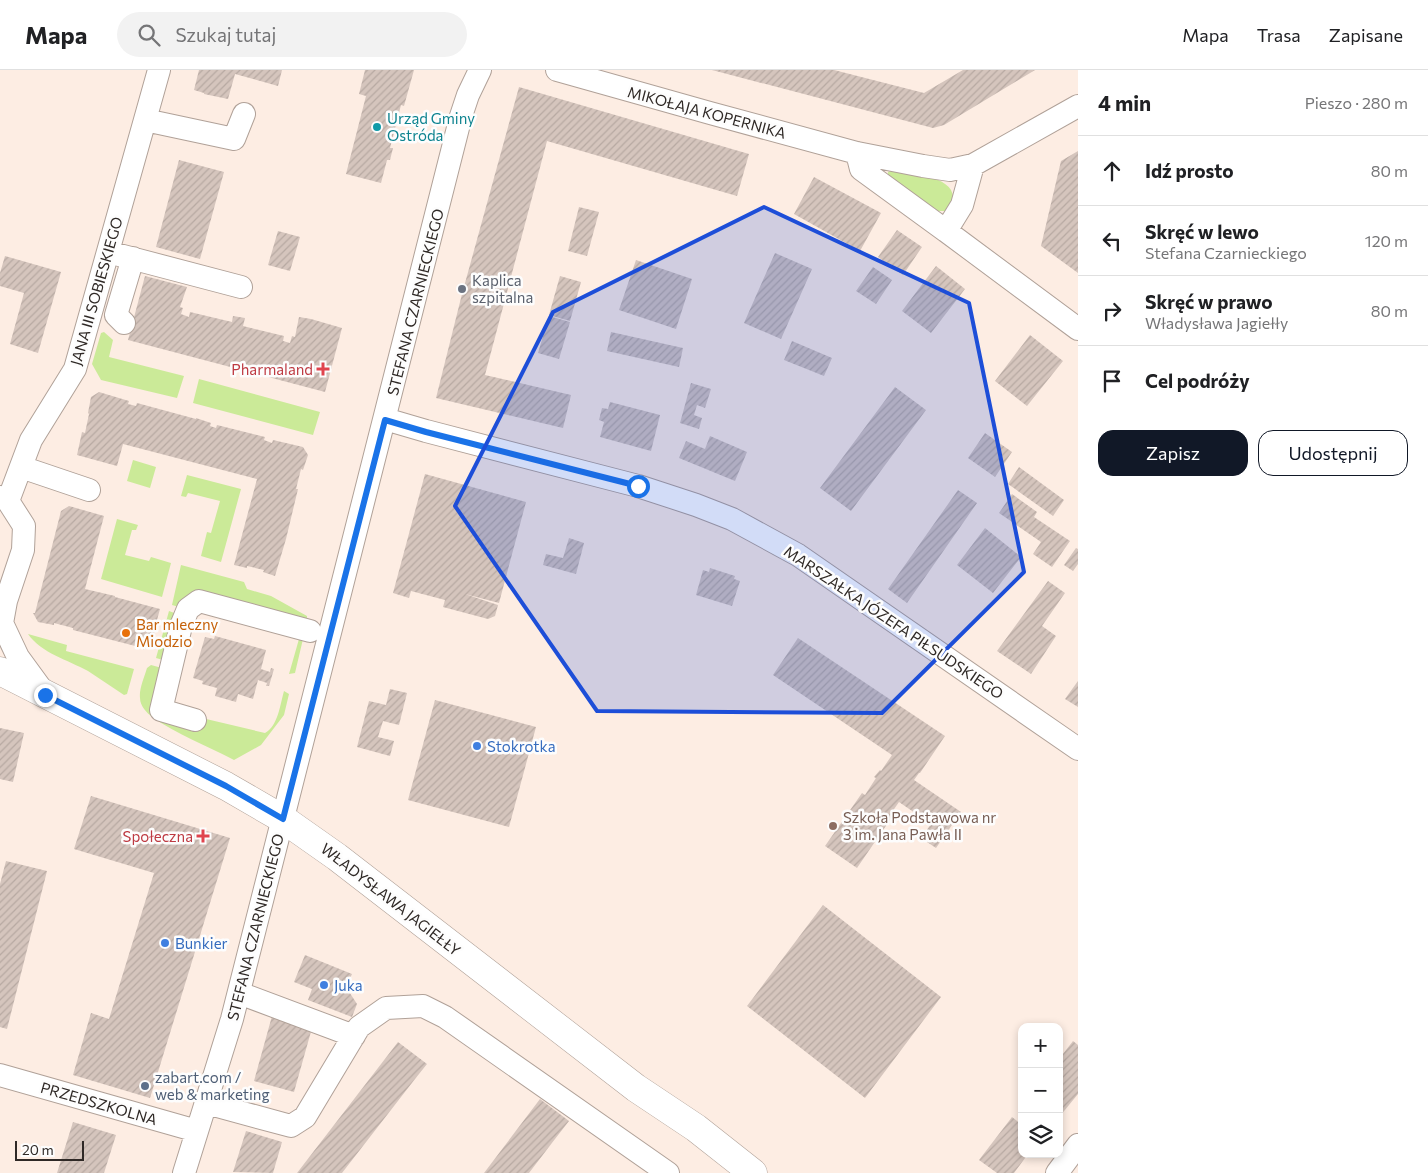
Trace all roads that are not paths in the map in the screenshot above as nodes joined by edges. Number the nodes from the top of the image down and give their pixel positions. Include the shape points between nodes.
1 (159, 70) edge
2 (480, 70) edge
3 (558, 70) edge
4 (1078, 106) edge
5 (244, 114) dead end
6 (145, 120) junction
7 (857, 152) junction
8 (973, 165) junction
9 (946, 231) junction
10 (108, 252) junction
11 (133, 258) junction
12 (242, 286) dead end
13 (124, 323) dead end
14 (1078, 329) edge
15 (385, 420) junction
16 (21, 467) junction
17 (89, 490) dead end
18 (4, 499) edge
19 (310, 631) dead end
20 (0, 671) edge
21 (45, 695) junction
22 (194, 720) dead end
23 (1078, 749) edge
24 (283, 819) junction
25 (238, 993) junction
26 (354, 1036) junction
27 (0, 1075) edge
28 (206, 1103) junction
29 (197, 1131) junction
30 (1078, 1145) edge
31 (184, 1173) edge
32 (668, 1173) edge
33 (754, 1173) edge
34 (1057, 1173) edge

1 - 6 street, JANA III SOBIESKIEGO
2 - 15 street, STEFANA CZARNIECKIEGO via 461,116
3 - 7 street, MIKOŁAJA KOPERNIKA
4 - 8 street, MIKOŁAJA KOPERNIKA
5 - 6 street via 234,139
6 - 10 street, JANA III SOBIESKIEGO
7 - 8 street, MIKOŁAJA KOPERNIKA via 950,170
7 - 9 street via 861,169
8 - 9 street via 962,205
9 - 14 street
10 - 11 street
10 - 16 street, JANA III SOBIESKIEGO via 75,369 31,440
11 - 12 street
11 - 13 street via 116,315
15 - 23 street, MARSZAŁKA JÓZEFA PIŁSUDSKIEGO via 638,486 732,519 798,555
15 - 24 street, STEFANA CZARNIECKIEGO
16 - 17 street
16 - 18 street, JANA III SOBIESKIEGO
18 - 21 street, JANA III SOBIESKIEGO via 24,526 23,550 2,623 18,657
19 - 22 street via 199,601 188,609 161,710
20 - 21 main road, WŁADYSŁAWA JAGIEŁŁY
21 - 24 main road, WŁADYSŁAWA JAGIEŁŁY via 226,786
24 - 25 street, STEFANA CZARNIECKIEGO
24 - 33 main road, WŁADYSŁAWA JAGIEŁŁY via 345,863 636,1088 696,1128
25 - 26 street
25 - 28 street, STEFANA CZARNIECKIEGO
26 - 28 street via 305,1117 291,1126
26 - 32 street via 360,1027 386,1008 423,1006 445,1017
27 - 29 street, PRZEDSZKOLNA
28 - 29 street, STEFANA CZARNIECKIEGO
29 - 31 street, STEFANA CZARNIECKIEGO
30 - 34 street

